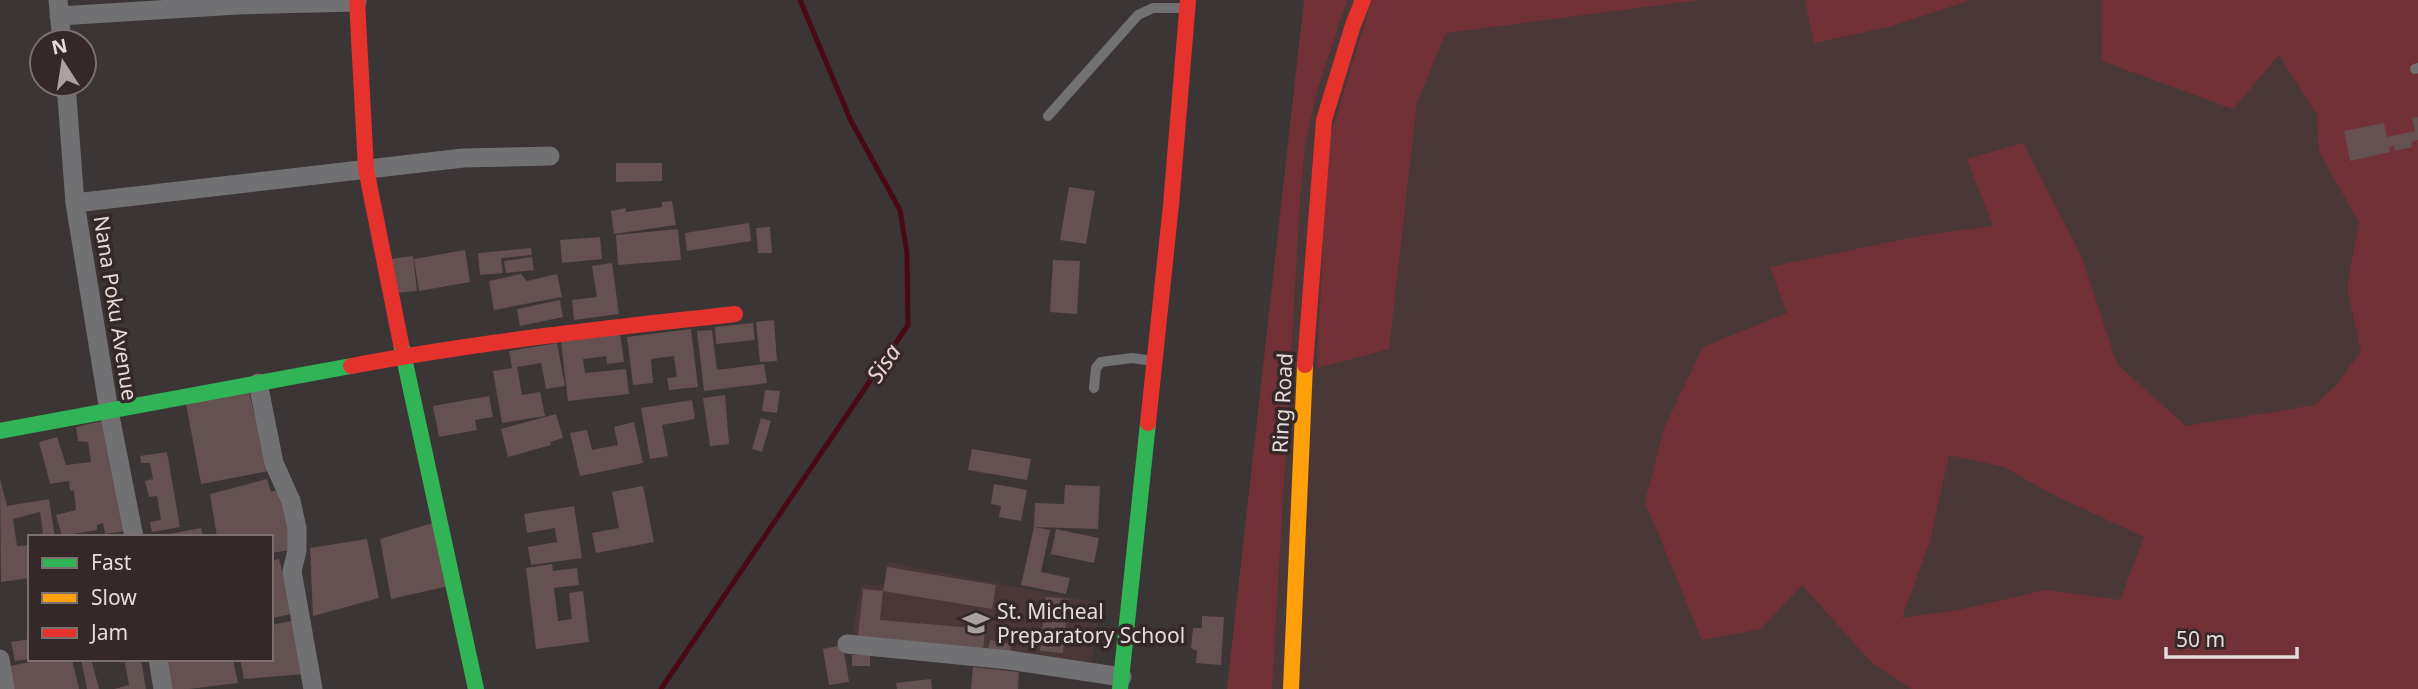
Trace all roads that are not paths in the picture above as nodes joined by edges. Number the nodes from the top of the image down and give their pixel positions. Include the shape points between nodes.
1 (1363, 0) edge
2 (357, 1) edge
3 (1188, 4) edge
4 (58, 8) edge
5 (60, 28) edge
6 (67, 98) edge
7 (1048, 116) dead end
8 (550, 156) dead end
9 (366, 169) junction
10 (75, 203) junction
11 (735, 314) dead end
12 (403, 356) junction
13 (1155, 361) junction
14 (258, 383) junction
15 (1094, 388) dead end
16 (109, 411) junction
17 (0, 431) edge
18 (134, 535) edge
19 (847, 645) dead end
20 (0, 659) edge
21 (158, 661) edge
22 (1121, 683) edge
23 (5, 689) edge
24 (163, 689) edge
25 (313, 689) edge
26 (476, 689) edge
27 (1291, 689) edge

1 - 27 street, Ring Road via 1324,120 1302,401
2 - 4 street
2 - 9 street
3 - 7 lane via 1153,8 1138,15
3 - 13 street
4 - 5 street
6 - 10 street, Nana Poku Avenue
8 - 9 street via 463,158
9 - 10 street
9 - 12 street
10 - 16 street, Nana Poku Avenue
11 - 12 street
12 - 14 street
12 - 26 street
13 - 15 lane via 1101,362
13 - 22 street
14 - 16 street
14 - 25 street via 274,463 297,528 292,571
16 - 17 street
16 - 18 street, Nana Poku Avenue
19 - 22 street via 1009,660
20 - 23 street
21 - 24 street

